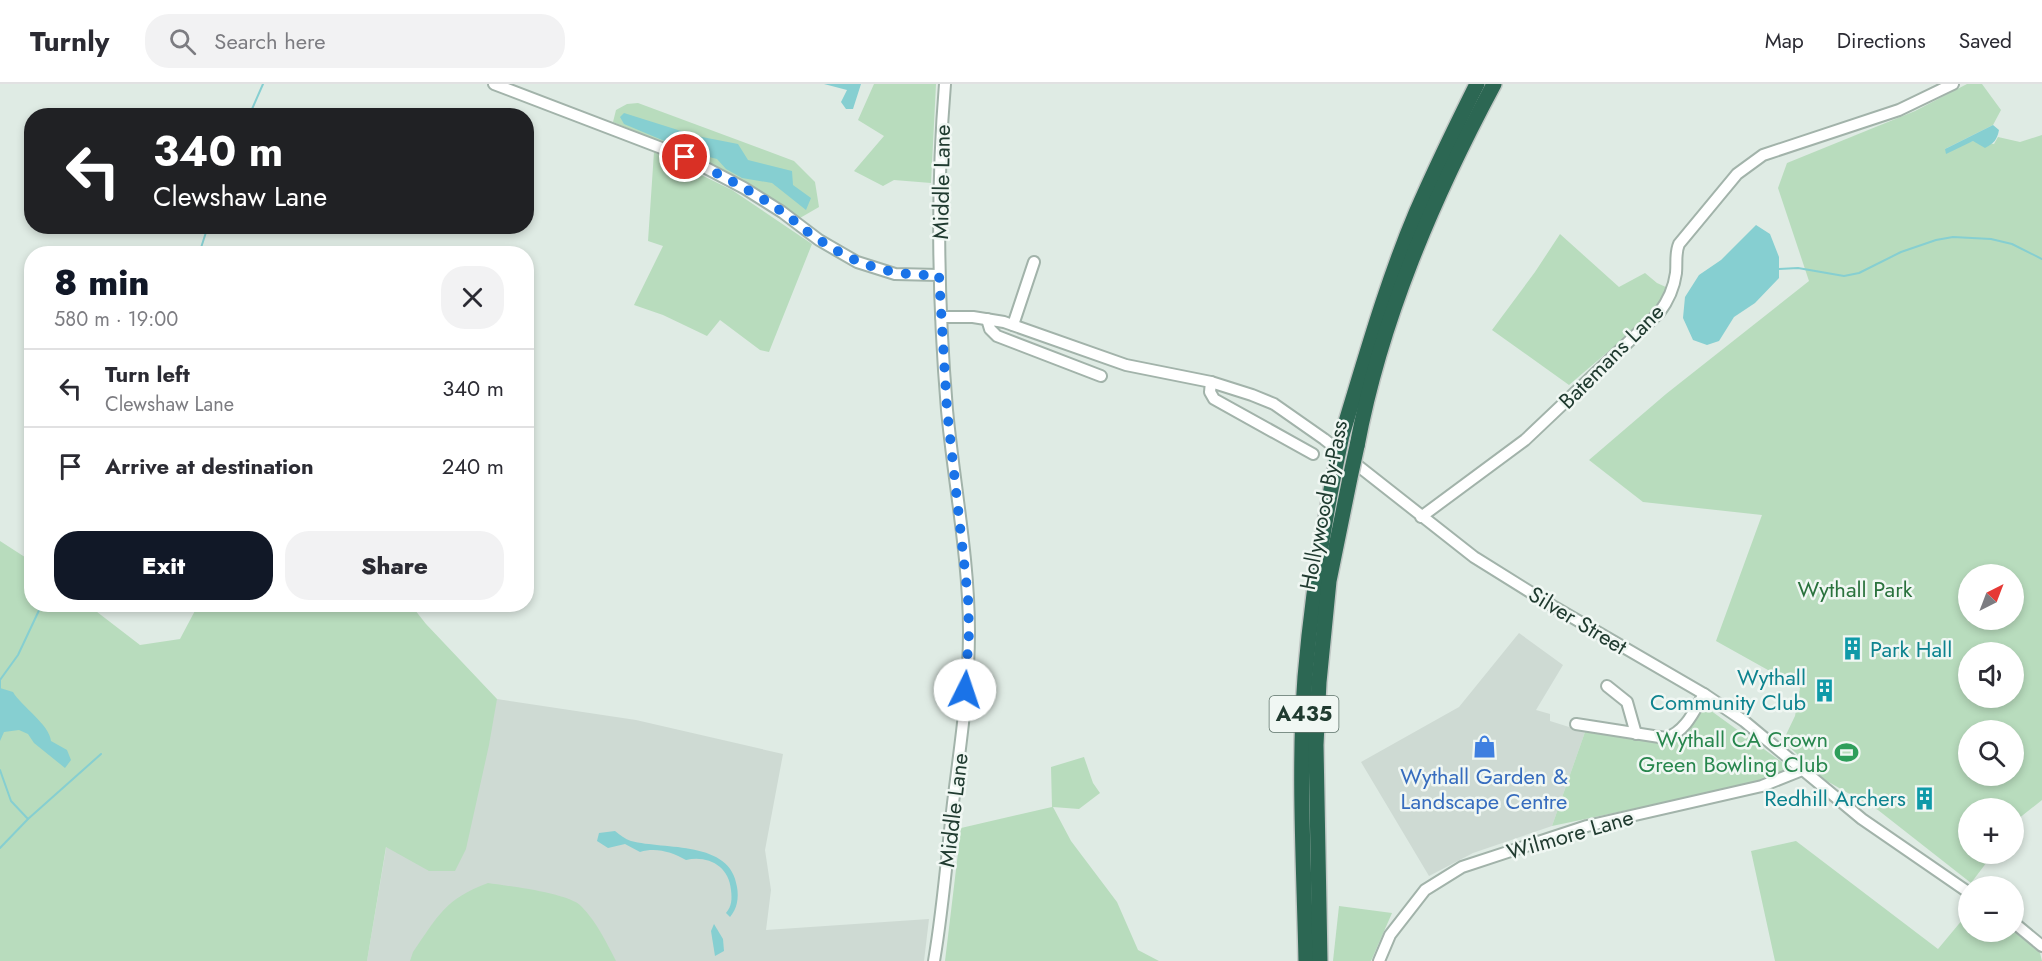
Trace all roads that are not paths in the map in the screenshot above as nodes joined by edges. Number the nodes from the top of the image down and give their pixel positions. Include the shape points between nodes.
1 (494, 84) edge
2 (945, 84) edge
3 (1477, 84) edge
4 (1494, 84) edge
5 (1953, 84) edge
6 (1034, 262) dead end
7 (939, 275) junction
8 (941, 317) junction
9 (987, 319) junction
10 (1013, 325) junction
11 (1101, 376) dead end
12 (1211, 382) junction
13 (1313, 454) dead end
14 (1421, 517) junction
15 (1607, 686) dead end
16 (1704, 694) junction
17 (1576, 724) dead end
18 (1636, 734) junction
19 (1802, 770) junction
20 (1958, 885) edge
21 (2024, 931) edge
22 (2042, 945) edge
23 (934, 961) edge
24 (1306, 961) edge
25 (1320, 961) edge
26 (1379, 961) edge

1 - 7 street via 685,157 744,188 857,262 895,274
2 - 7 street, Middle Lane
3 - 24 highway, Hollywood By-Pass / A435, bridge via 1415,215 1373,334 1335,469 1315,575 1305,680
4 - 25 highway, Hollywood By-Pass / A435, bridge via 1425,223 1366,398 1329,581 1317,745
5 - 14 street, Batemans Lane via 1899,110 1784,147 1750,163 1684,235 1676,251 1676,272 1669,297 1659,313 1525,440
6 - 10 street
7 - 8 street, Middle Lane
8 - 9 street, Silver Street
8 - 23 street, Middle Lane via 969,633
9 - 10 street, Silver Street
9 - 11 street via 997,336
10 - 12 street, Silver Street via 1126,365
12 - 13 street via 1214,399
12 - 14 street, Silver Street via 1274,404
14 - 16 street, Silver Street via 1483,563
15 - 18 street via 1626,702
16 - 18 street via 1677,734 1666,738
16 - 19 street, Silver Street via 1744,721
17 - 18 street
19 - 20 street, Silver Street via 1862,819
19 - 26 street, Wilmore Lane via 1762,786 1587,826 1462,867 1425,890 1390,935
21 - 22 street

